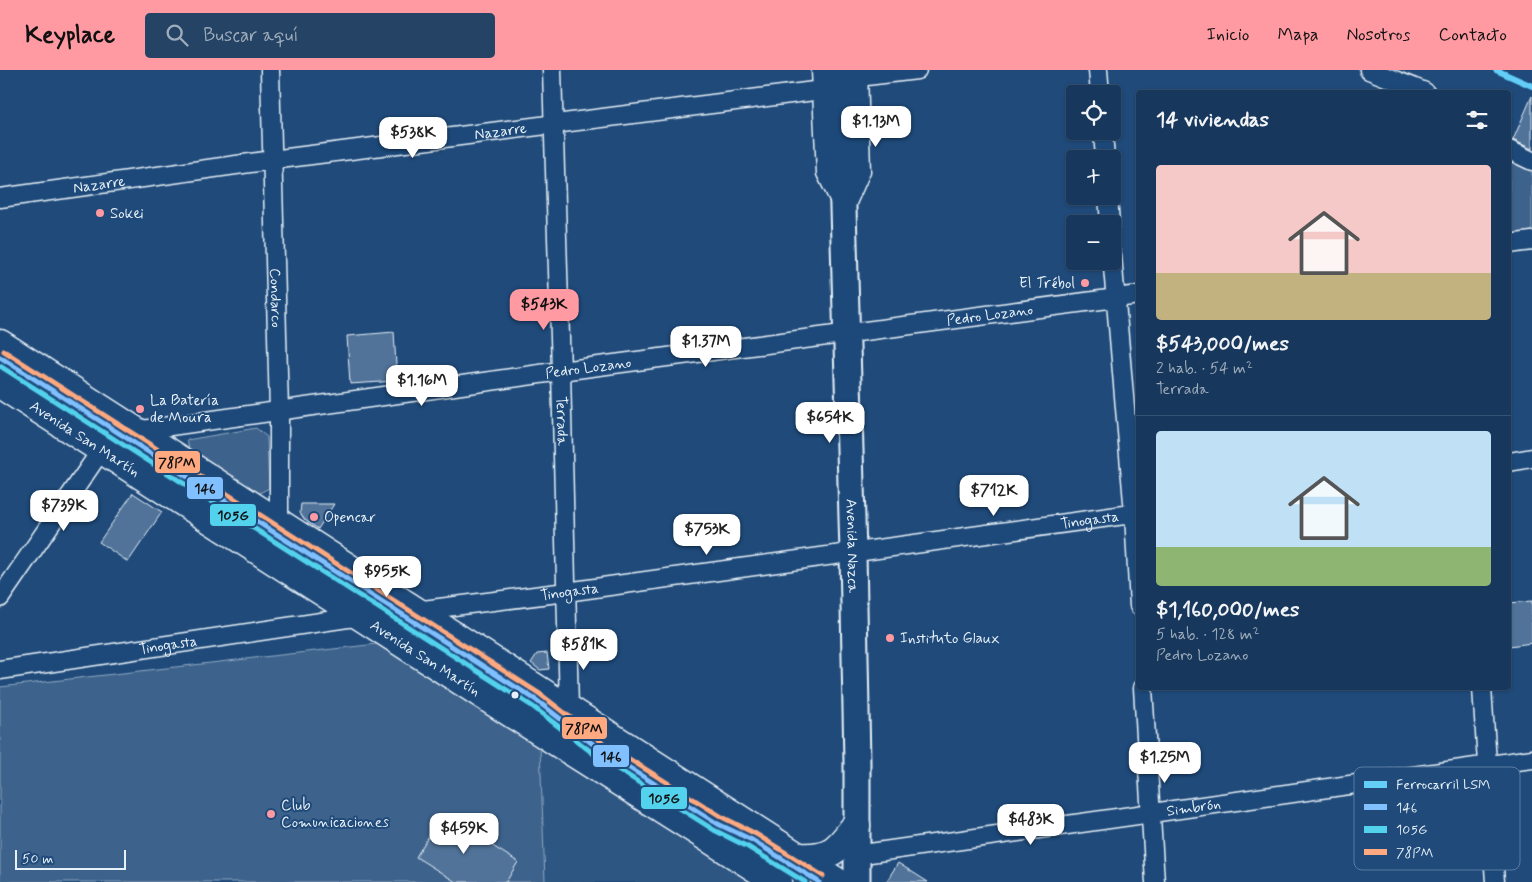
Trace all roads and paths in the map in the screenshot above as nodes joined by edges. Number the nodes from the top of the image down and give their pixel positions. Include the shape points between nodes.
1 (270, 70) edge
2 (552, 70) edge
3 (821, 70) edge
4 (917, 70) edge
5 (1098, 70) edge
6 (1369, 70) edge
7 (852, 72) edge
8 (1099, 85) edge
9 (822, 90) junction
10 (1420, 90) edge
11 (553, 124) junction
12 (1511, 151) edge
13 (272, 160) junction
14 (1532, 161) edge
15 (0, 198) edge
16 (844, 210) junction
17 (1532, 241) edge
18 (1511, 244) edge
19 (1113, 270) edge
20 (1136, 295) edge
21 (1116, 298) junction
22 (846, 334) junction
23 (0, 344) edge
24 (561, 371) junction
25 (0, 384) edge
26 (279, 411) junction
27 (135, 431) junction
28 (102, 449) junction
29 (1532, 458) edge
30 (1511, 462) edge
31 (1136, 513) edge
32 (279, 524) junction
33 (853, 553) junction
34 (566, 592) junction
35 (0, 598) edge
36 (416, 611) junction
37 (361, 616) junction
38 (0, 670) edge
39 (1143, 690) edge
40 (1482, 690) edge
41 (568, 709) junction
42 (552, 738) junction
43 (1532, 759) edge
44 (1486, 765) junction
45 (1472, 767) edge
46 (1354, 784) edge
47 (1150, 813) junction
48 (856, 825) junction
49 (856, 855) junction
50 (798, 857) junction
51 (778, 882) edge
52 (837, 882) edge
53 (857, 882) edge
54 (1156, 882) edge

1 - 13 street, Condarco
2 - 11 street, Terrada
3 - 9 street, Avenida Nazca
4 - 7 street
5 - 8 street
6 - 10 street
7 - 16 main road, Avenida Nazca
9 - 11 street, Nazarre
9 - 16 street, Avenida Nazca via 826,173
11 - 13 street, Nazarre
11 - 24 street, Terrada
12 - 14 street
13 - 15 street, Nazarre
13 - 26 street, Condarco
16 - 22 main road, Avenida Nazca
17 - 18 street
19 - 21 street
20 - 21 street, Pedro Lozano
21 - 22 street, Pedro Lozano
21 - 31 street
22 - 24 street, Pedro Lozano
22 - 33 main road, Avenida Nazca
23 - 27 main road
24 - 26 street, Pedro Lozano
24 - 34 street, Terrada
25 - 28 main road, Avenida San Martín
26 - 27 street, Pedro Lozano
26 - 32 street, Condarco
27 - 28 street, Pedro Lozano
27 - 32 main road
28 - 35 street
28 - 37 main road, Avenida San Martín
29 - 30 street
31 - 33 street, Tinogasta
32 - 36 main road
33 - 34 street, Tinogasta
33 - 48 main road, Avenida Nazca
34 - 36 street, Tinogasta
34 - 41 street, Terrada
36 - 37 street, Tinogasta
36 - 41 main road
37 - 38 street, Tinogasta
37 - 42 main road, Avenida San Martín
39 - 47 street
40 - 44 street
41 - 42 street, Terrada
41 - 50 main road
42 - 51 main road, Avenida San Martín
43 - 44 street, Simbrón
44 - 45 street, Simbrón
46 - 47 street, Simbrón
47 - 49 street, Simbrón
47 - 54 street
48 - 49 main road, Avenida Nazca
48 - 50 main road via 834,851 822,856
49 - 53 main road, Avenida Nazca
50 - 52 main road

